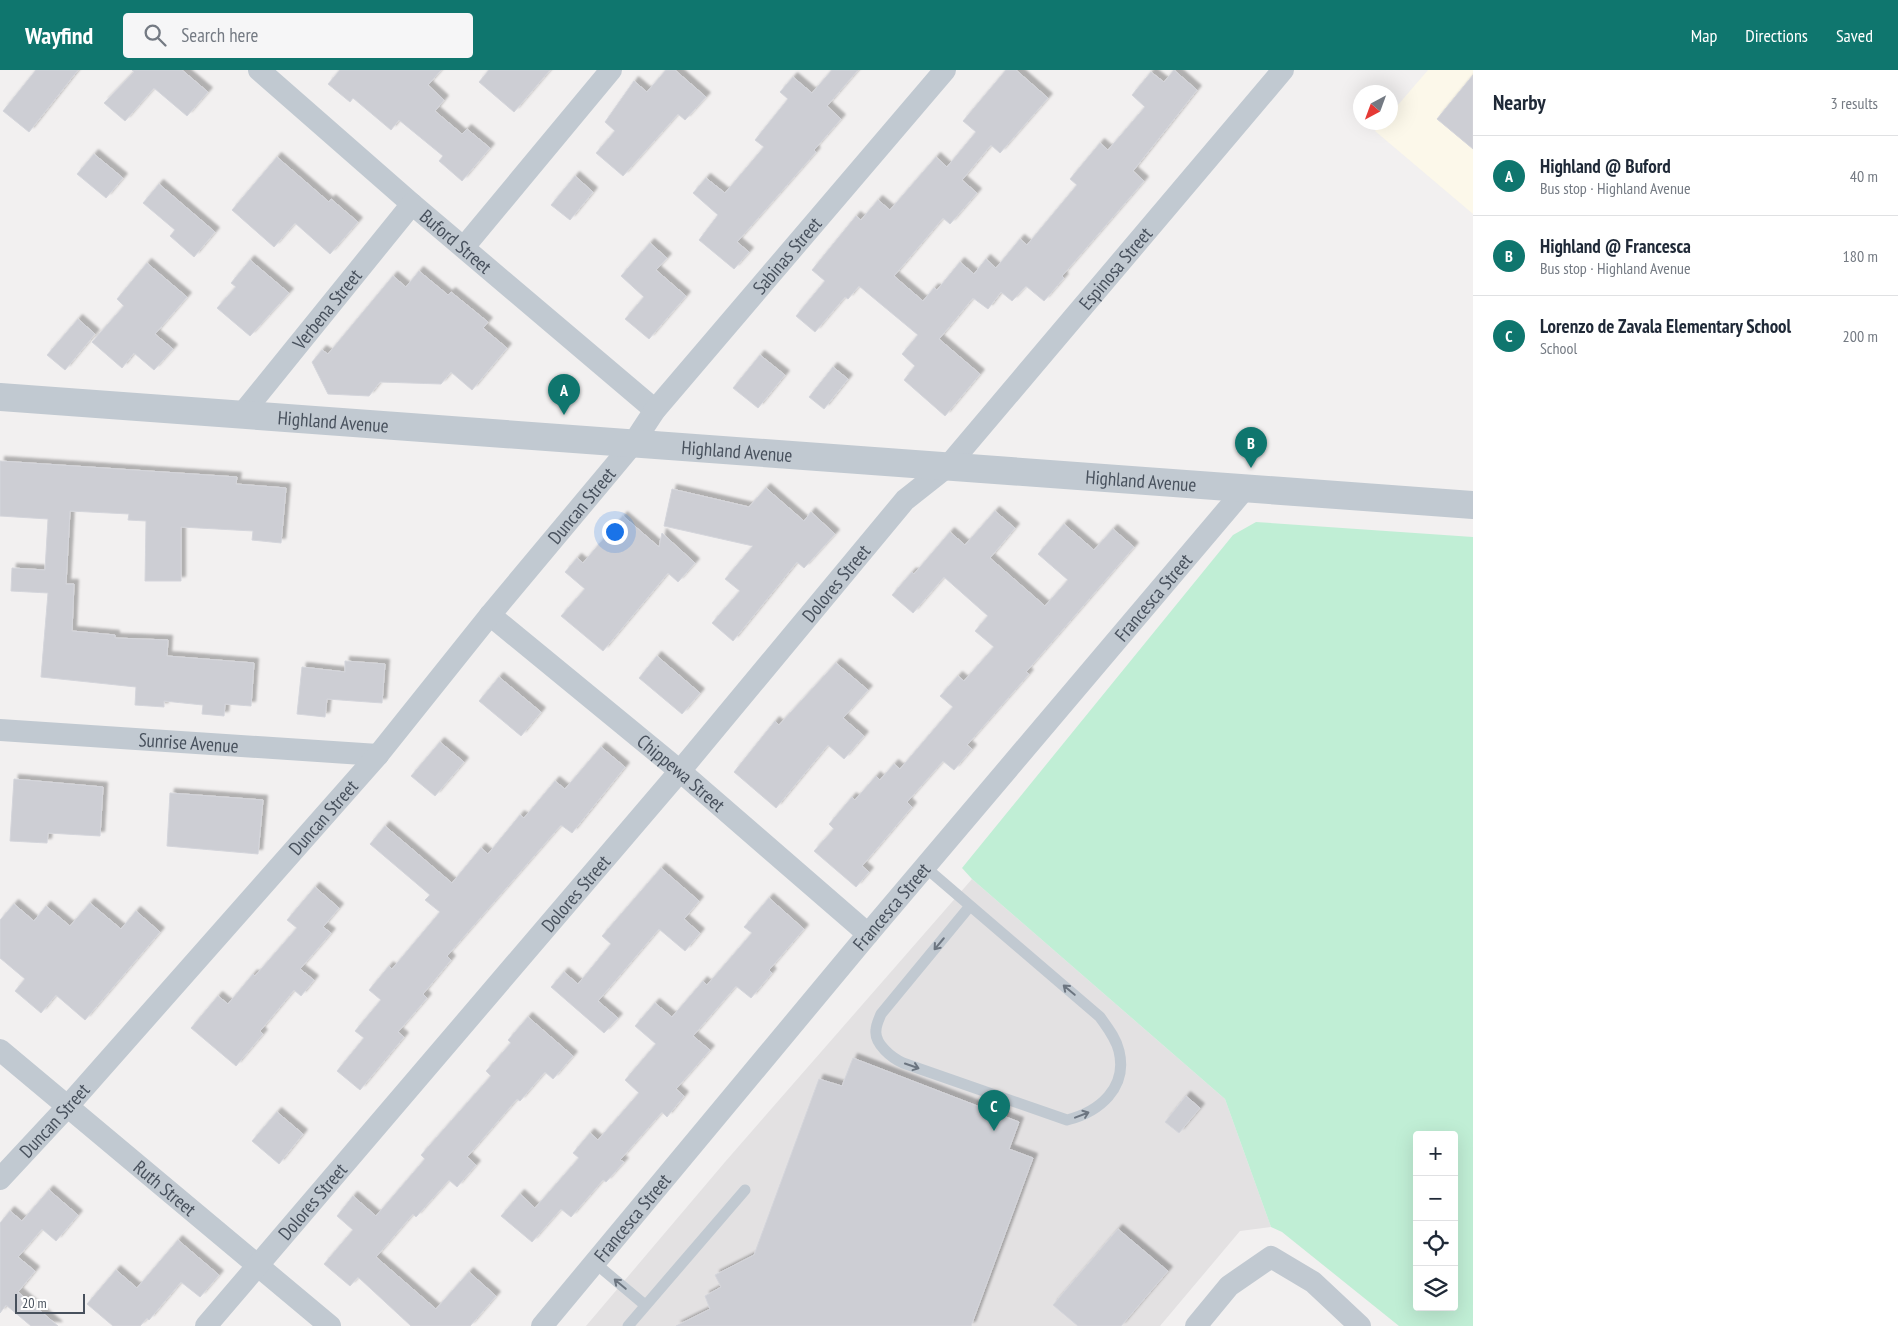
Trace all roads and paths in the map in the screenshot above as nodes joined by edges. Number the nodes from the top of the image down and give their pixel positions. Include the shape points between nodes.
1 (612, 70) edge
2 (945, 70) edge
3 (1283, 70) edge
4 (270, 73) edge
5 (412, 204) junction
6 (464, 247) junction
7 (0, 396) edge
8 (655, 410) junction
9 (242, 414) junction
10 (632, 445) junction
11 (948, 466) junction
12 (1244, 490) junction
13 (1473, 505) edge
14 (490, 615) junction
15 (0, 730) edge
16 (378, 755) junction
17 (680, 771) junction
18 (926, 866) junction
19 (970, 906) junction
20 (868, 934) junction
21 (0, 1050) edge
22 (67, 1107) junction
23 (0, 1179) edge
24 (745, 1190) dead end
25 (595, 1263) junction
26 (258, 1265) junction
27 (645, 1306) junction
28 (206, 1326) edge
29 (330, 1326) edge
30 (542, 1326) edge
31 (628, 1326) edge
32 (1196, 1326) edge
33 (1360, 1326) edge

1 - 6 street
2 - 8 street, Sabinas Street
3 - 11 street, Espinosa Street
4 - 5 street, Buford Street
5 - 6 street, Buford Street
5 - 9 street, Verbena Street
6 - 8 street, Buford Street
7 - 9 street, Highland Avenue
8 - 10 street, Sabinas Street
9 - 10 street, Highland Avenue
10 - 11 street, Highland Avenue
10 - 14 street, Duncan Street
11 - 12 street, Highland Avenue
11 - 17 street, Dolores Street via 905,500
12 - 13 street, Highland Avenue
12 - 18 street, Francesca Street
14 - 16 street, Duncan Street
14 - 17 street, Chippewa Street
15 - 16 street, Sunrise Avenue
16 - 22 street, Duncan Street
17 - 20 street, Chippewa Street
17 - 26 street, Dolores Street
18 - 19 lane
18 - 20 street, Francesca Street
19 -> 19 lane via 881,1014 875,1031 880,1042 892,1057 904,1063 1067,1120 1084,1116 1113,1092 1120,1052 1115,1040 1100,1017
20 - 25 street, Francesca Street
21 - 22 street, Ruth Street
22 - 23 street, Duncan Street
22 - 26 street, Ruth Street
24 - 27 lane
27 -> 25 lane
25 - 30 street, Francesca Street
26 - 28 street, Dolores Street
26 - 29 street, Ruth Street
27 - 31 lane
32 - 33 street via 1229,1286 1270,1257 1313,1282

